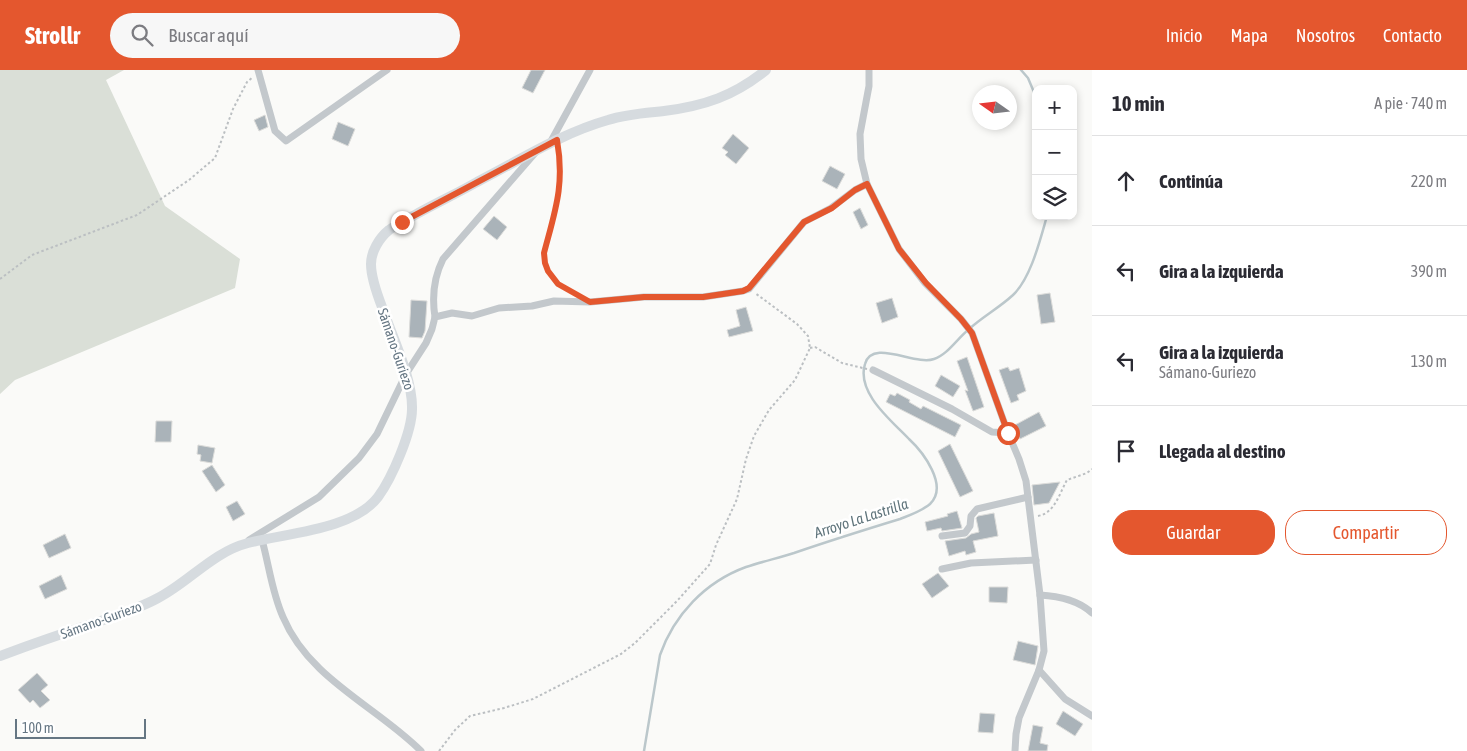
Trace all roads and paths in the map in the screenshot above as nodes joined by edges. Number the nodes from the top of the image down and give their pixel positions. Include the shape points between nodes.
1 (387, 70) edge
2 (766, 70) edge
3 (870, 70) edge
4 (258, 71) edge
5 (586, 71) edge
6 (553, 141) junction
7 (538, 149) junction
8 (867, 184) junction
9 (0, 279) edge
10 (749, 288) junction
11 (576, 294) dead end
12 (435, 318) junction
13 (810, 348) junction
14 (872, 370) joint
15 (406, 374) junction
16 (1008, 433) junction
17 (1092, 469) edge
18 (1028, 497) junction
19 (1031, 518) junction
20 (942, 536) dead end
21 (262, 540) junction
22 (241, 545) junction
23 (1036, 560) junction
24 (942, 569) dead end
25 (1040, 595) junction
26 (1092, 613) edge
27 (0, 656) edge
28 (1039, 670) junction
29 (1092, 716) edge
30 (421, 751) edge
31 (439, 751) edge
32 (1015, 751) edge

1 - 4 street via 286,141 275,131
2 - 6 street, Sámano-Guriezo via 724,97 700,105 612,118
3 - 8 street via 860,134 860,158
4 - 9 path via 247,82 233,109 214,158 189,180 137,215 32,255
5 - 6 street
6 - 7 street, Sámano-Guriezo
6 - 11 path via 559,154 560,187 544,253 545,263 551,277
7 - 12 street via 443,259 434,288
7 - 15 street, Sámano-Guriezo via 409,218 380,238 371,262 373,279
8 - 10 street via 804,222
8 - 16 street via 899,249 972,333
10 - 12 street via 703,297 554,301 499,308 472,316 452,314
10 - 13 path via 797,324 808,336
12 - 15 street via 426,343
13 - 14 path via 815,347 842,363
13 - 31 path via 796,380 769,410 754,436 737,499 710,564 690,587 621,654 533,699 470,716
14 - 16 street via 952,408 992,432
15 - 21 street, Sámano-Guriezo via 412,394 410,425 392,472 376,499 363,510 322,528
15 - 22 street via 377,434 343,475 319,497
16 - 18 street via 1020,459
17 - 19 path via 1068,480 1052,509
18 - 19 street
18 - 20 street via 977,509 971,516 966,533
19 - 23 street
21 - 22 street, Sámano-Guriezo
21 - 30 street via 282,617 300,647 356,700 391,724
22 - 27 street, Sámano-Guriezo via 210,562 161,597 138,608
23 - 24 street via 971,563
23 - 25 street
25 - 26 street via 1082,604
25 - 28 street via 1044,651
28 - 29 street via 1065,699
28 - 32 street via 1019,718

